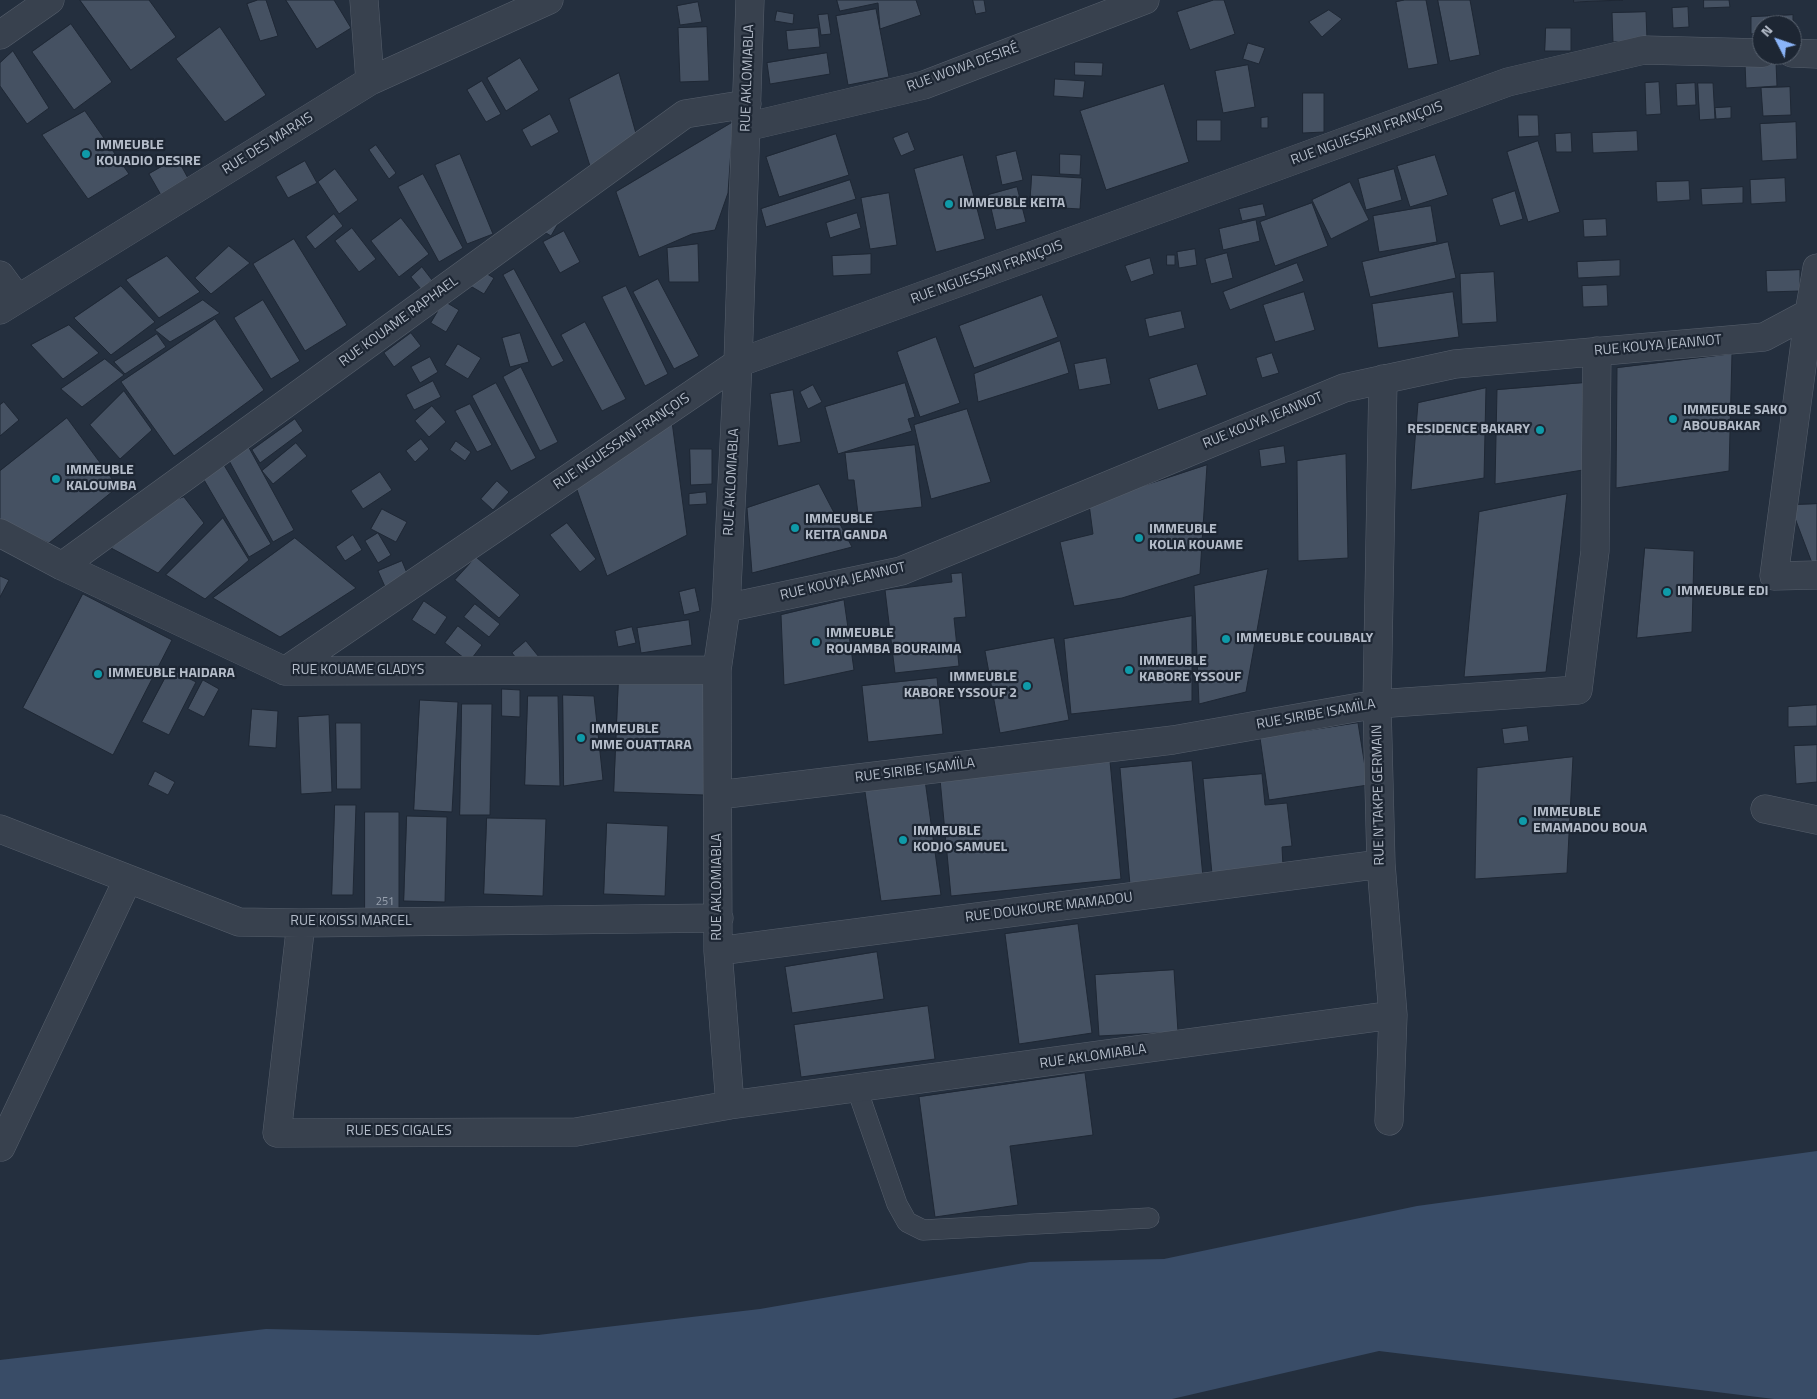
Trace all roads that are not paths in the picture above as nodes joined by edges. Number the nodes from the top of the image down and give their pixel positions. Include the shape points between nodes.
1 (50, 0) edge
2 (364, 0) edge
3 (548, 0) edge
4 (750, 0) edge
5 (1145, 0) edge
6 (0, 34) edge
7 (1752, 53) edge
8 (1802, 53) edge
9 (1817, 54) edge
10 (370, 81) junction
11 (747, 116) junction
12 (1817, 268) edge
13 (0, 275) edge
14 (8, 304) edge
15 (1813, 313) edge
16 (1597, 351) junction
17 (738, 364) junction
18 (1383, 379) junction
19 (0, 533) edge
20 (62, 566) junction
21 (1817, 575) edge
22 (726, 608) junction
23 (718, 670) junction
24 (285, 671) junction
25 (1377, 704) junction
26 (718, 795) junction
27 (1765, 809) dead end
28 (1817, 820) edge
29 (0, 829) edge
30 (1381, 864) junction
31 (128, 878) junction
32 (719, 918) junction
33 (301, 922) junction
34 (718, 951) junction
35 (1393, 1015) junction
36 (857, 1089) junction
37 (730, 1105) junction
38 (1389, 1121) dead end
39 (1, 1147) edge
40 (1149, 1218) dead end

1 - 6 street
2 - 10 street
3 - 10 street, RUE DES MARAIS
4 - 11 street, RUE AKLOMIABLA
5 - 11 street, RUE WOWA DESIRÉ via 924,85
7 - 17 street, RUE NGUESSAN FRANÇOIS via 1644,50 1508,82
8 - 9 street
10 - 14 street, RUE DES MARAIS
11 - 17 street, RUE AKLOMIABLA
11 - 20 street, RUE KOUAME RAPHAEL via 685,114
12 - 15 street
13 - 14 street
15 - 16 street, RUE KOUYA JEANNOT via 1764,336
15 - 21 street via 1774,576
16 - 18 street, RUE KOUYA JEANNOT via 1455,364
16 - 25 street, RUE SIRIBE ISAMÏLA via 1595,551 1578,690
17 - 22 street, RUE AKLOMIABLA
17 - 24 street, RUE NGUESSAN FRANÇOIS
18 - 22 street, RUE KOUYA JEANNOT via 1344,388 901,571
18 - 25 street, RUE N'TAKPE GERMAIN
19 - 20 street, RUE KOUAME GLADYS
20 - 24 street, RUE KOUAME GLADYS
22 - 23 street, RUE AKLOMIABLA
23 - 24 street, RUE KOUAME GLADYS
23 - 26 street, RUE AKLOMIABLA
25 - 26 street, RUE SIRIBE ISAMÏLA via 1173,740
25 - 30 street, RUE N'TAKPE GERMAIN
26 - 32 street, RUE AKLOMIABLA
27 - 28 street
29 - 31 street, RUE KOISSI MARCEL
30 - 34 street, RUE DOUKOURE MAMADOU
30 - 35 street, RUE N'TAKPE GERMAIN
31 - 33 street, RUE KOISSI MARCEL via 239,922
31 - 39 street
32 - 33 street, RUE KOISSI MARCEL
32 - 34 street, RUE AKLOMIABLA
33 - 37 street, RUE DES CIGALES via 277,1132 576,1132
34 - 37 street, RUE AKLOMIABLA
35 - 36 street, RUE AKLOMIABLA
35 - 38 street, RUE N'TAKPE GERMAIN
36 - 37 street, RUE AKLOMIABLA
36 - 40 lane via 897,1204 907,1222 922,1230

